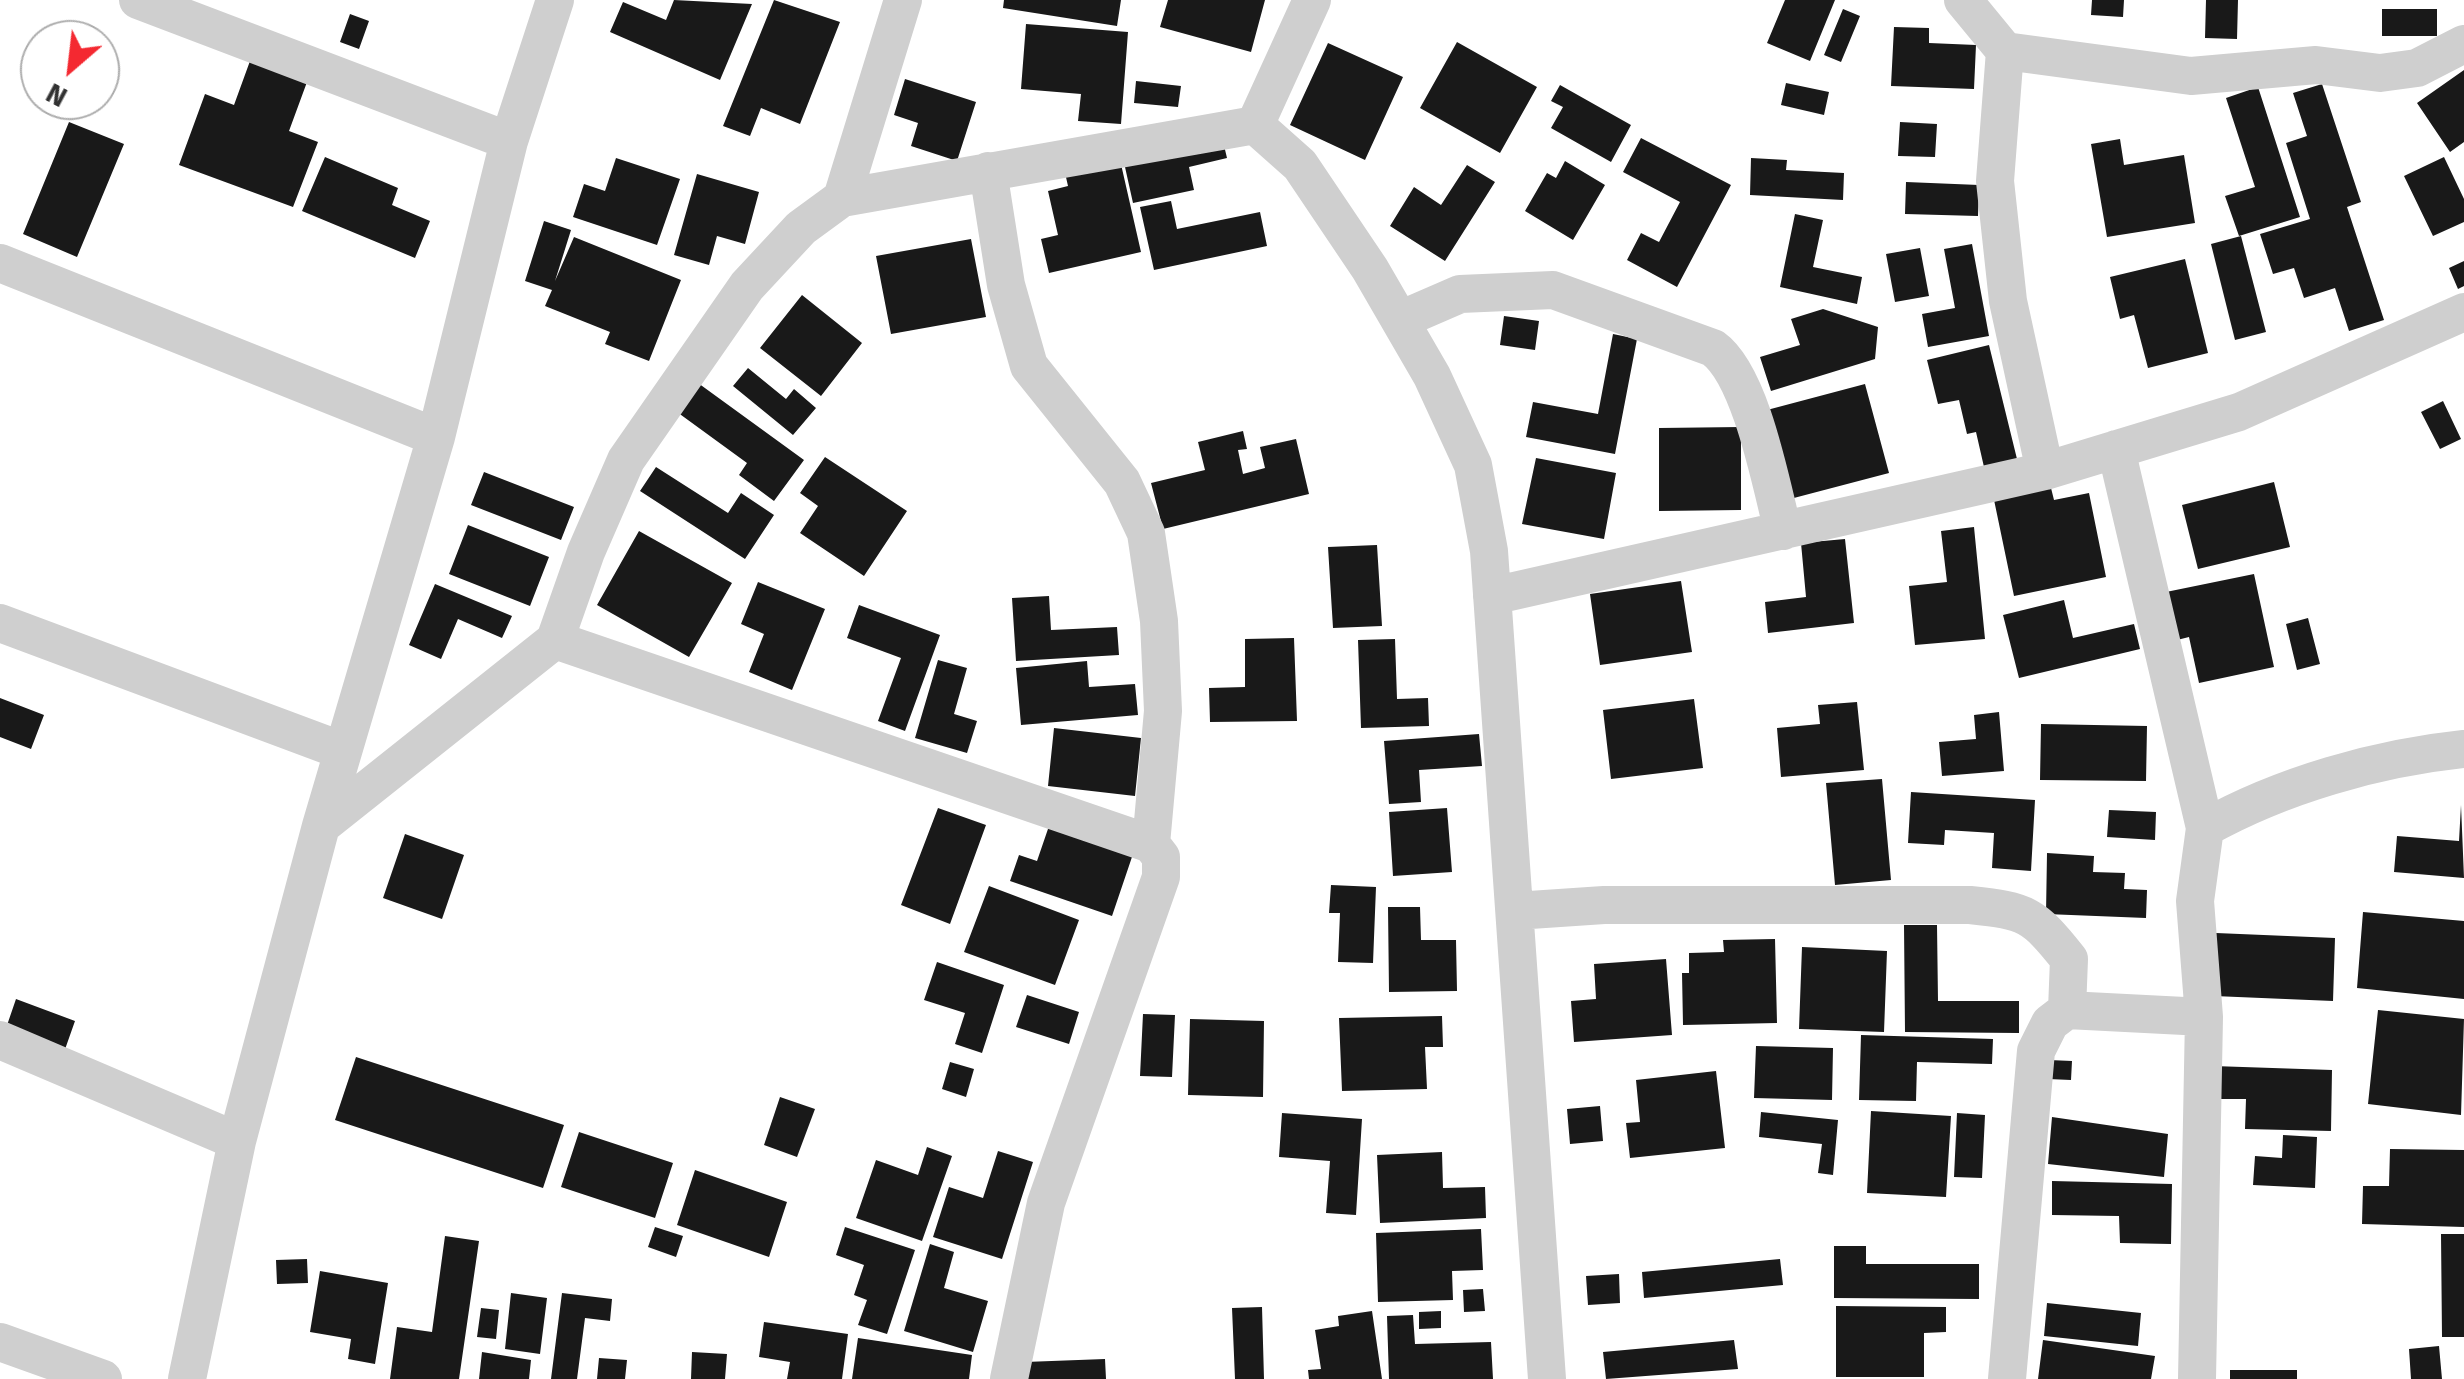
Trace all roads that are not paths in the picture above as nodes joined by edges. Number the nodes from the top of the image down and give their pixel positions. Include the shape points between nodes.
1 (555, 0) edge
2 (903, 0) edge
3 (1312, 0) edge
4 (1963, 0) edge
5 (160, 4) edge
6 (2464, 44) edge
7 (2005, 51) junction
8 (1254, 125) junction
9 (509, 140) junction
10 (988, 171) junction
11 (842, 198) junction
12 (0, 263) edge
13 (2464, 312) edge
14 (1400, 320) junction
15 (436, 437) junction
16 (2116, 449) junction
17 (2045, 472) junction
18 (1784, 530) junction
19 (1492, 596) junction
20 (0, 622) edge
21 (556, 640) junction
22 (2464, 749) edge
23 (343, 752) junction
24 (322, 826) junction
25 (2205, 828) junction
26 (1151, 844) junction
27 (1515, 911) junction
28 (2067, 1010) junction
29 (2204, 1017) junction
30 (0, 1040) edge
31 (237, 1141) junction
32 (0, 1342) edge
33 (102, 1379) edge
34 (186, 1379) edge
35 (1008, 1379) edge
36 (1547, 1379) edge
37 (2007, 1379) edge
38 (2197, 1379) edge

1 - 9 street
2 - 11 street
3 - 8 street
4 - 7 street
5 - 9 street
6 - 7 street via 2418,68 2380,73 2316,65 2190,76
7 - 17 street via 1995,181 2008,301
8 - 10 street
8 - 14 street via 1300,166
9 - 15 street
10 - 11 street
10 - 26 street via 1006,285 1030,366 1122,482 1146,534 1164,711
11 - 21 street via 801,228 747,286 626,460
12 - 15 street
13 - 16 street via 2239,412
14 - 18 street via 1460,294 1554,290 1713,348 1739,381
14 - 19 street via 1474,466
15 - 23 street
16 - 17 street
16 - 25 street
17 - 18 street
18 - 19 street
19 - 27 street
20 - 23 street
21 - 24 street
21 - 26 street
22 - 25 street via 2377,764
23 - 24 street
24 - 31 street
25 - 29 street via 2195,901
26 - 35 street via 1162,858 1161,876 1046,1202
27 - 28 street via 1604,905 2018,910 2044,926 2070,959
27 - 36 street
28 - 29 street
28 - 37 street via 2050,1023 2036,1051
29 - 38 street
30 - 31 street
31 - 34 street
32 - 33 street

